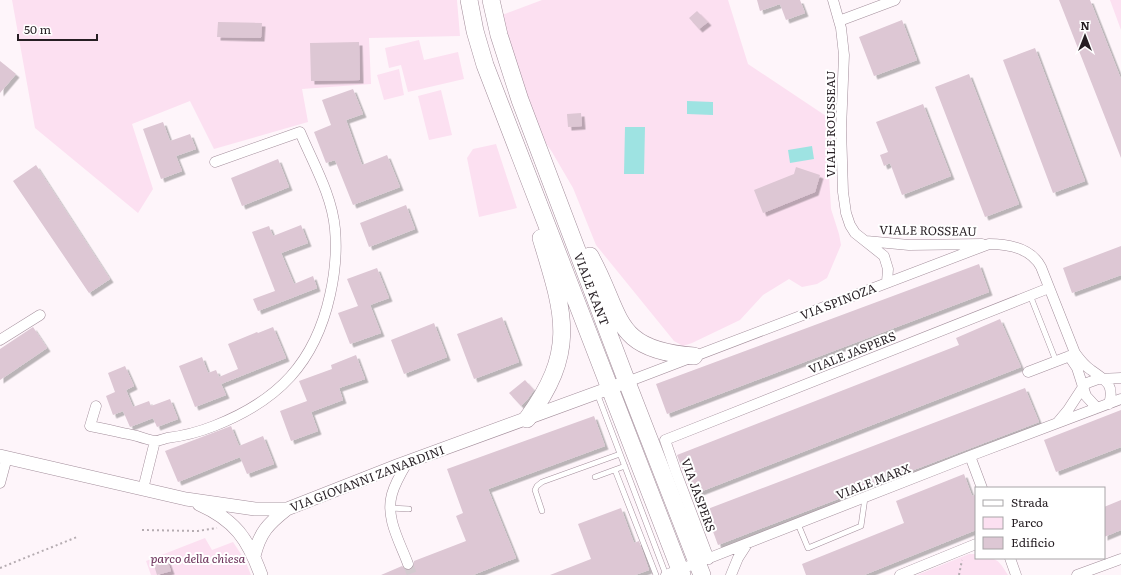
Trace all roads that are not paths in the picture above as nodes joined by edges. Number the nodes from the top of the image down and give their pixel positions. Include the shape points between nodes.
1 (491, 0) edge
2 (833, 0) edge
3 (895, 0) edge
4 (469, 1) edge
5 (839, 21) junction
6 (215, 162) dead end
7 (529, 180) junction
8 (564, 215) junction
9 (866, 241) junction
10 (989, 244) junction
11 (887, 282) junction
12 (1049, 288) junction
13 (1030, 295) junction
14 (40, 315) dead end
15 (0, 340) edge
16 (1072, 355) junction
17 (694, 356) junction
18 (1056, 361) junction
19 (1028, 372) dead end
20 (1104, 378) junction
21 (1121, 378) edge
22 (627, 382) junction
23 (1083, 387) junction
24 (604, 390) junction
25 (1121, 399) edge
26 (1109, 404) junction
27 (96, 406) dead end
28 (1098, 408) junction
29 (527, 419) junction
30 (1057, 423) junction
31 (665, 440) joint
32 (155, 441) junction
33 (620, 454) junction
34 (3, 456) edge
35 (970, 456) junction
36 (407, 463) junction
37 (625, 466) junction
38 (615, 470) junction
39 (596, 477) dead end
40 (0, 483) edge
41 (982, 487) edge
42 (143, 489) junction
43 (865, 498) junction
44 (186, 499) junction
45 (390, 508) junction
46 (288, 509) junction
47 (409, 509) dead end
48 (542, 511) dead end
49 (798, 524) junction
50 (747, 544) junction
51 (975, 544) edge
52 (254, 556) junction
53 (1010, 559) edge
54 (1121, 559) edge
55 (408, 564) tunnel mouth
56 (703, 565) edge
57 (673, 574) edge
58 (261, 575) edge
59 (656, 575) edge
60 (731, 575) edge
61 (900, 575) edge
62 (1016, 575) edge
63 (1078, 575) edge

1 - 8 main road, VIALE KANT via 499,35 518,92
2 - 5 street, VIALE ROUSSEAU
3 - 5 street
4 - 7 main road, VIALE KANT via 485,65
5 - 9 street, VIALE ROUSSEAU via 844,55 841,129 844,203 850,225 857,235
6 - 32 street via 300,132 326,194 335,227 334,274 330,296 317,338 306,357 293,374 265,400 208,428
7 - 24 main road, VIALE KANT
7 - 29 main road via 535,215 559,301 563,334 552,379
8 - 17 main road via 595,265 618,318 629,334 655,350
8 - 22 main road, VIALE KANT
9 - 10 street, VIALE ROSSEAU via 909,245
9 - 11 street, VIALE ROUSSEAU via 886,260 889,272
10 - 11 street, VIA SPINOZA
10 - 12 street, VIA SPINOZA via 1011,246 1029,254 1039,264
11 - 17 street, VIA SPINOZA
12 - 13 street, VIALE JASPERS
12 - 16 street, VIA SPINOZA
13 - 18 lane
13 - 31 street, VIALE JASPERS
14 - 15 street
16 - 18 street
16 - 20 street
16 - 23 street
17 - 22 street, VIA SPINOZA
18 - 19 street
20 - 21 street
20 - 23 street via 1092,380
20 - 26 street via 1111,391
22 - 24 street, VIA SPINOZA
22 - 56 main road, VIALE KANT
23 - 28 street via 1088,399
23 - 30 street
24 - 29 street, VIA GIOVANNI ZANARDINI
24 - 33 lane
24 - 57 main road, VIALE KANT
25 - 26 street, VIALE MARX
26 - 28 street, VIALE MARX
27 - 32 street via 90,426
28 - 30 street, VIALE MARX
29 - 36 street, VIA GIOVANNI ZANARDINI
30 - 35 street, VIALE MARX
31 - 56 street, VIA JASPERS
32 - 42 street
33 - 37 lane
33 - 48 lane via 542,482 535,490
34 - 40 street
34 - 42 street, VIA GIOVANNI ZANARDINI
35 - 41 street
35 - 43 street, VIALE MARX
36 - 45 street via 391,495
36 - 46 street, VIA GIOVANNI ZANARDINI
37 - 38 lane
37 - 57 lane
38 - 39 lane
38 - 59 lane
42 - 44 street, VIA GIOVANNI ZANARDINI
43 - 49 street, VIALE MARX
43 - 49 lane via 862,526 808,548
44 - 46 street, VIA GIOVANNI ZANARDINI via 255,510
44 - 52 street via 206,507 224,519 242,536
45 - 47 lane
45 - 55 street via 392,522
46 - 52 street via 270,522 263,531
49 - 50 street, VIALE MARX
50 - 56 street, VIALE MARX
50 - 60 street
51 - 61 street
52 - 58 street
53 - 62 street
54 - 63 street
56 - 57 street, VIALE MARX

